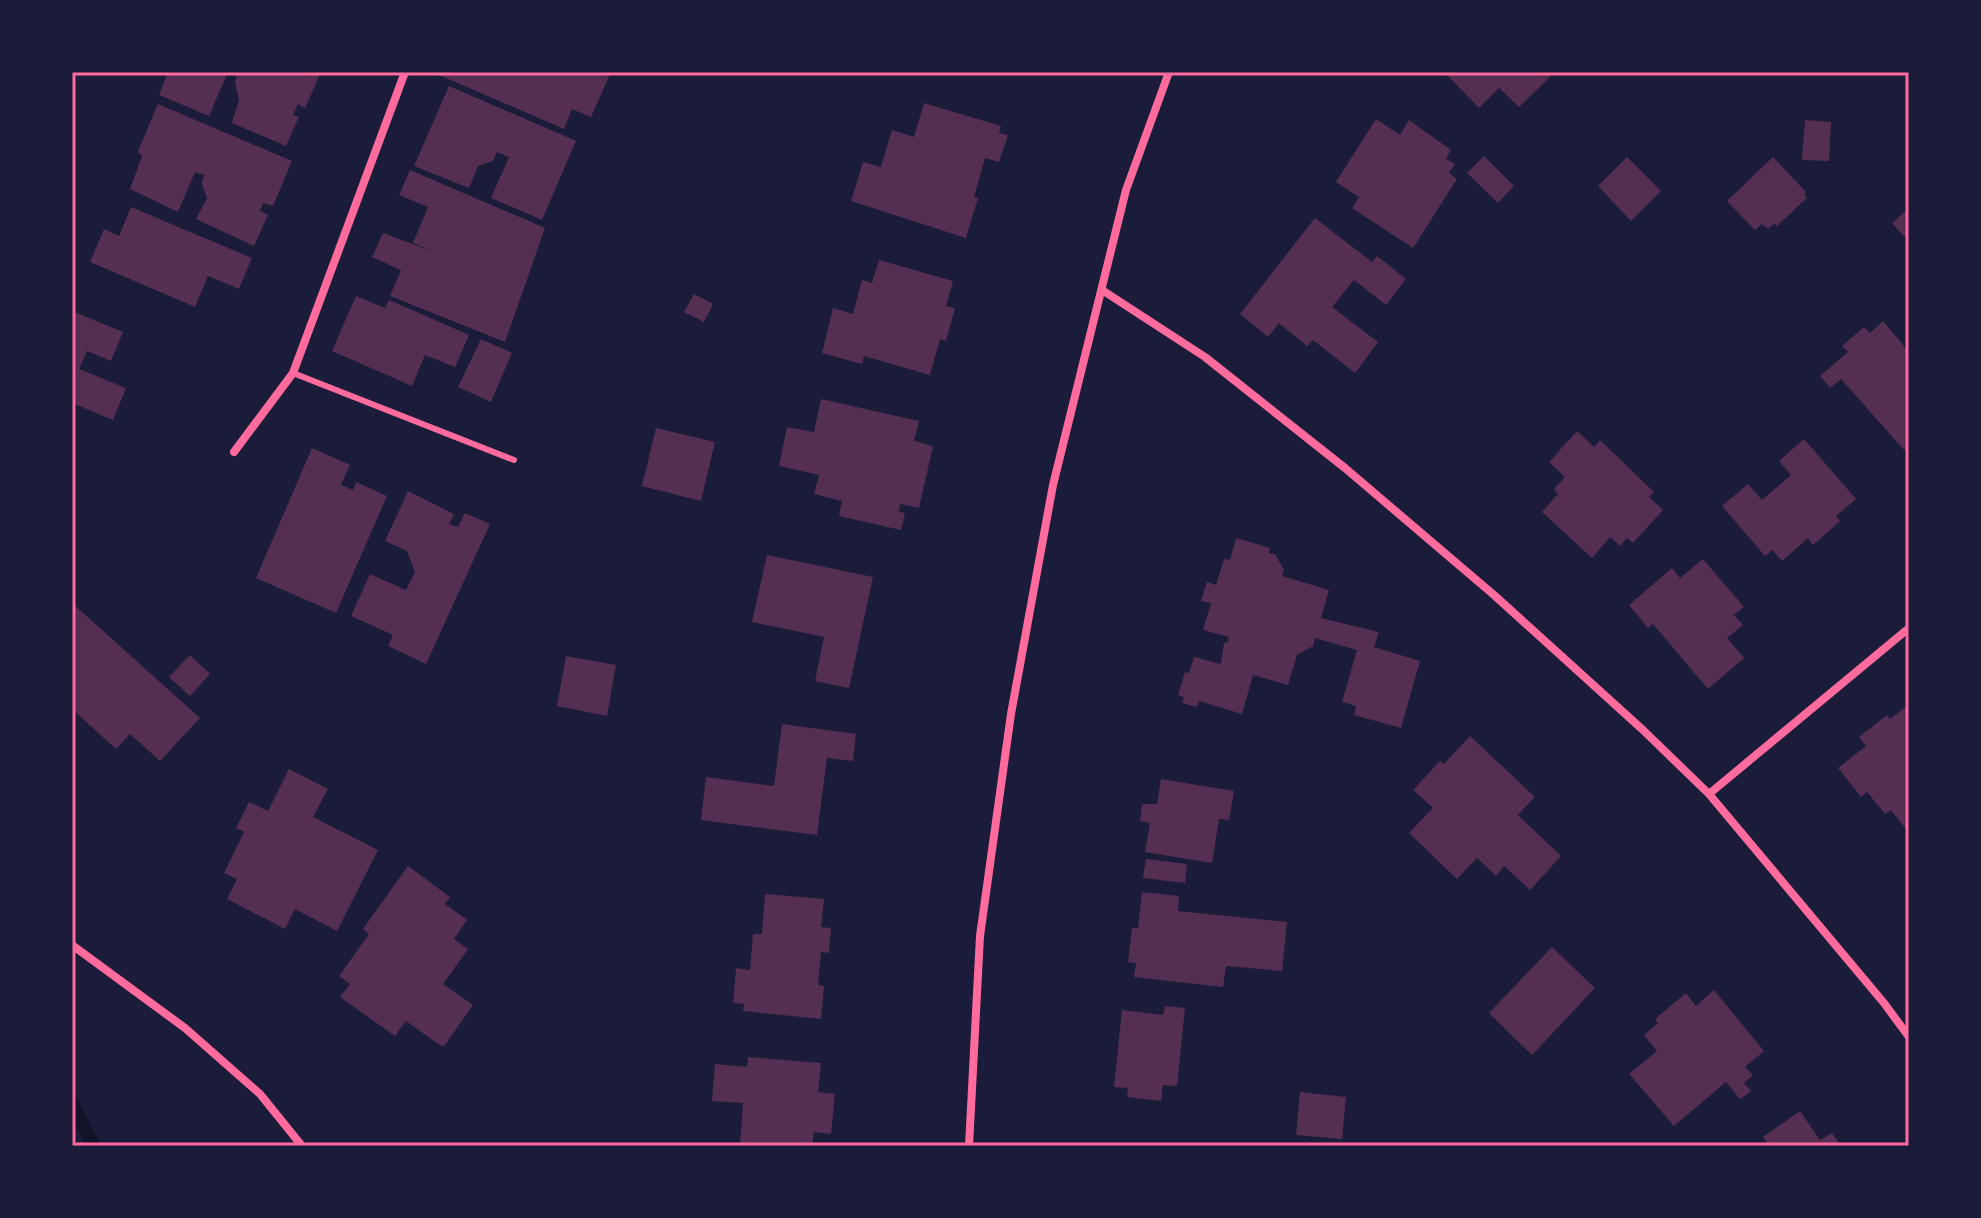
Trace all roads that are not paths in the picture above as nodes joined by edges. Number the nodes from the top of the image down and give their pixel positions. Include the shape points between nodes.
1 (405, 72) edge
2 (1169, 72) edge
3 (1102, 290) junction
4 (293, 373) junction
5 (234, 452) dead end
6 (514, 460) dead end
7 (1909, 628) edge
8 (1709, 794) junction
9 (72, 945) edge
10 (1909, 1037) edge
11 (302, 1146) edge
12 (969, 1146) edge

1 - 4 street
2 - 3 street via 1126,190
3 - 8 street via 1205,357 1345,468 1494,595
3 - 12 street via 1053,485 1011,714 980,936
4 - 5 street
4 - 6 lane
7 - 8 street
8 - 10 street
9 - 11 street via 185,1028 260,1094

